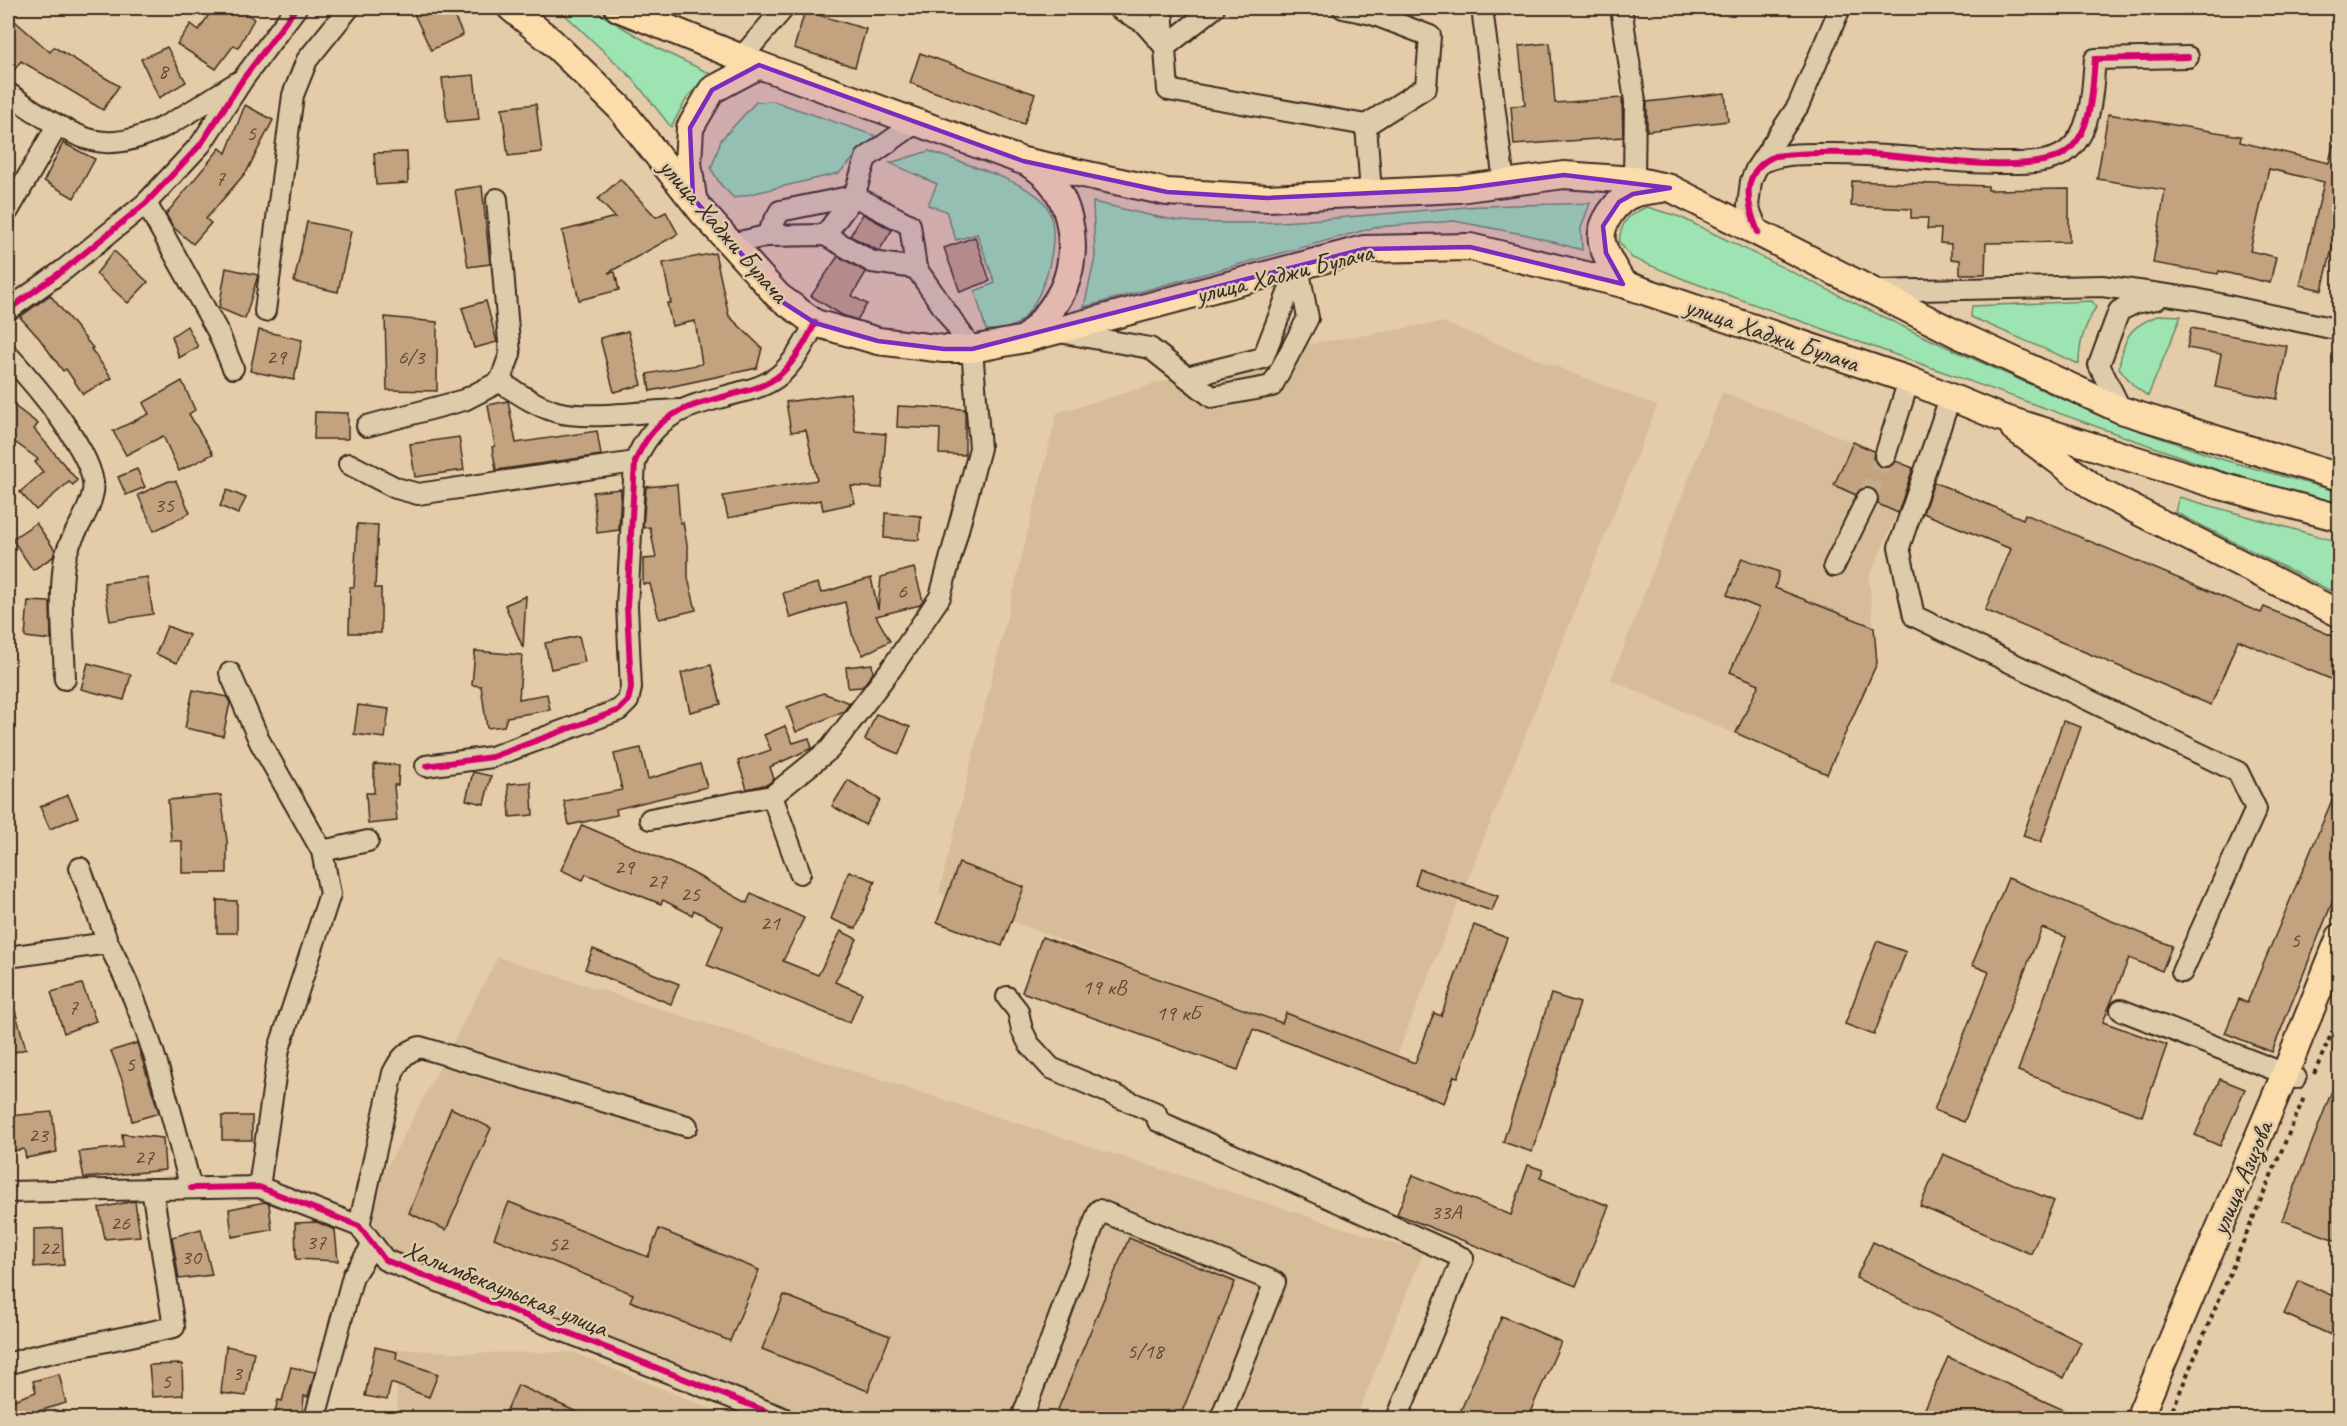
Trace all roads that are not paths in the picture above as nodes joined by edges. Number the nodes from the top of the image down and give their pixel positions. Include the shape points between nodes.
1 (296, 8) edge
2 (349, 8) edge
3 (511, 8) edge
4 (618, 8) edge
5 (784, 8) edge
6 (1118, 8) edge
7 (1162, 8) edge
8 (1214, 8) edge
9 (1343, 8) edge
10 (1482, 8) edge
11 (1621, 8) edge
12 (1840, 8) edge
13 (1164, 47) junction
14 (2188, 57) dead end
15 (750, 62) junction
16 (243, 79) junction
17 (8, 93) edge
18 (917, 122) junction
19 (1366, 125) junction
20 (57, 126) junction
21 (1023, 161) junction
22 (1762, 162) junction
23 (1634, 180) junction
24 (1504, 183) junction
25 (1670, 188) junction
26 (1371, 193) junction
27 (854, 196) junction
28 (693, 198) junction
29 (497, 199) dead end
30 (146, 203) junction
31 (8, 211) edge
32 (1758, 232) junction
33 (825, 236) junction
34 (766, 237) junction
35 (731, 244) junction
36 (1298, 267) junction
37 (916, 268) junction
38 (1623, 284) junction
39 (1872, 291) junction
40 (2196, 299) junction
41 (8, 310) edge
42 (265, 312) dead end
43 (815, 322) junction
44 (2339, 327) edge
45 (1057, 331) junction
46 (1025, 339) junction
47 (972, 349) junction
48 (8, 355) edge
49 (233, 368) dead end
50 (1188, 377) junction
51 (1909, 380) junction
52 (500, 382) junction
53 (1950, 398) junction
54 (678, 410) junction
55 (2121, 410) junction
56 (1999, 417) junction
57 (367, 426) dead end
58 (2110, 452) junction
59 (1885, 456) tunnel mouth
60 (635, 462) junction
61 (349, 464) dead end
62 (2340, 477) edge
63 (2100, 492) junction
64 (1867, 499) tunnel mouth
65 (2340, 518) edge
66 (1834, 566) dead end
67 (2340, 614) edge
68 (230, 673) dead end
69 (65, 679) dead end
70 (426, 766) dead end
71 (772, 796) junction
72 (650, 819) dead end
73 (368, 841) dead end
74 (322, 851) junction
75 (80, 868) dead end
76 (800, 873) dead end
77 (2340, 937) edge
78 (108, 943) junction
79 (8, 957) edge
80 (2182, 972) dead end
81 (2340, 980) edge
82 (1007, 997) dead end
83 (2121, 1010) dead end
84 (2300, 1081) junction
85 (687, 1126) dead end
86 (259, 1187) junction
87 (191, 1188) junction
88 (152, 1189) junction
89 (8, 1192) edge
90 (359, 1226) junction
91 (372, 1246) junction
92 (8, 1364) edge
93 (315, 1419) edge
94 (783, 1419) edge
95 (1022, 1419) edge
96 (1221, 1419) edge
97 (1397, 1419) edge
98 (2139, 1419) edge
99 (2153, 1419) edge

1 - 16 street
2 - 42 street via 307,60 293,95
3 - 28 main road, улица Хаджи Булача via 552,41 621,108
4 - 15 main road
5 - 15 street
6 - 13 street via 1143,22
7 - 13 street
8 - 13 street
9 - 19 street via 1372,14 1430,36 1426,87
10 - 24 street
11 - 23 street via 1635,101
12 - 22 street via 1798,106
13 - 19 street via 1168,90
14 - 22 street via 2095,59 2088,116 2075,142 2058,156 2013,163 1861,153 1791,154
15 - 18 main road
15 - 28 main road via 712,90 690,128 688,163
16 - 20 street via 144,137 105,143
16 - 30 street via 201,144
17 - 20 street
18 - 21 main road
18 - 27 street via 866,158
19 - 26 street
20 - 31 street
21 - 26 main road via 1167,192 1268,198
21 - 46 main road via 1045,173 1059,190 1068,207 1070,229 1070,262 1064,287
22 - 32 street via 1748,194 1748,206
23 - 24 main road via 1564,175
23 - 25 main road
24 - 26 main road
25 - 32 main road
25 - 38 main road via 1633,194 1619,202 1603,226 1601,241
27 - 33 street
27 - 34 street via 780,211
27 - 37 street via 910,225
28 - 35 main road, улица Хаджи Булача
29 - 52 street via 510,354
30 - 41 street
30 - 49 street via 218,332
32 - 39 main road
33 - 34 street
33 - 37 street via 872,262
34 - 35 street
35 - 43 main road, улица Хаджи Булача via 784,303
36 - 38 main road, улица Хаджи Булача via 1364,249 1470,247
36 - 45 main road, улица Хаджи Булача
36 - 50 street via 1263,358
36 - 50 street via 1308,318 1272,386 1212,397
37 - 47 street
38 - 51 main road, улица Хаджи Булача
39 - 40 street via 2102,286
39 - 55 main road
40 - 44 street
40 - 55 street via 2162,298 2135,303 2119,311 2098,365
43 - 47 main road, улица Хаджи Булача via 878,341
43 - 54 street via 799,353 781,374 758,388
45 - 46 main road, улица Хаджи Булача
45 - 50 street via 1150,348
46 - 47 main road, улица Хаджи Булача
47 - 71 street via 980,448 940,597 830,749
48 - 69 street via 56,410 89,469 93,489 89,509 68,546 64,565
51 - 53 main road, улица Хаджи Булача
51 - 59 street
52 - 54 street via 559,412
52 - 57 street via 464,400
53 - 56 main road, улица Хаджи Булача
53 - 80 street via 1899,547 1914,616 2238,772 2256,809
54 - 60 street via 655,428
55 - 62 main road
56 - 58 main road, улица Хаджи Булача
56 - 63 main road
58 - 63 main road
58 - 65 main road, улица Хаджи Булача
60 - 61 street via 418,494 396,488
60 - 70 street via 627,606 631,688 628,701 619,710 492,756
63 - 67 main road
64 - 66 street
68 - 74 street via 260,742
71 - 72 street
71 - 76 street
73 - 74 street
74 - 86 street via 330,894 279,1049
75 - 78 street
77 - 84 main road, улица Азизова
78 - 79 street
78 - 87 street via 148,1030
81 - 84 main road, улица Азизова
82 - 97 street via 1018,1011 1029,1044 1051,1068 1156,1113 1158,1121 1462,1258
83 - 84 street
84 - 98 main road, улица Азизова
84 - 99 main road, улица Азизова
85 - 90 street via 420,1047 407,1051 393,1073
86 - 87 street
86 - 90 street
87 - 88 street
88 - 89 street
88 - 92 street via 174,1327
90 - 91 street, Халимбекаульская улица
91 - 93 street via 353,1276
91 - 94 street, Халимбекаульская улица via 385,1260 399,1266
95 - 96 street via 1099,1210 1275,1282

